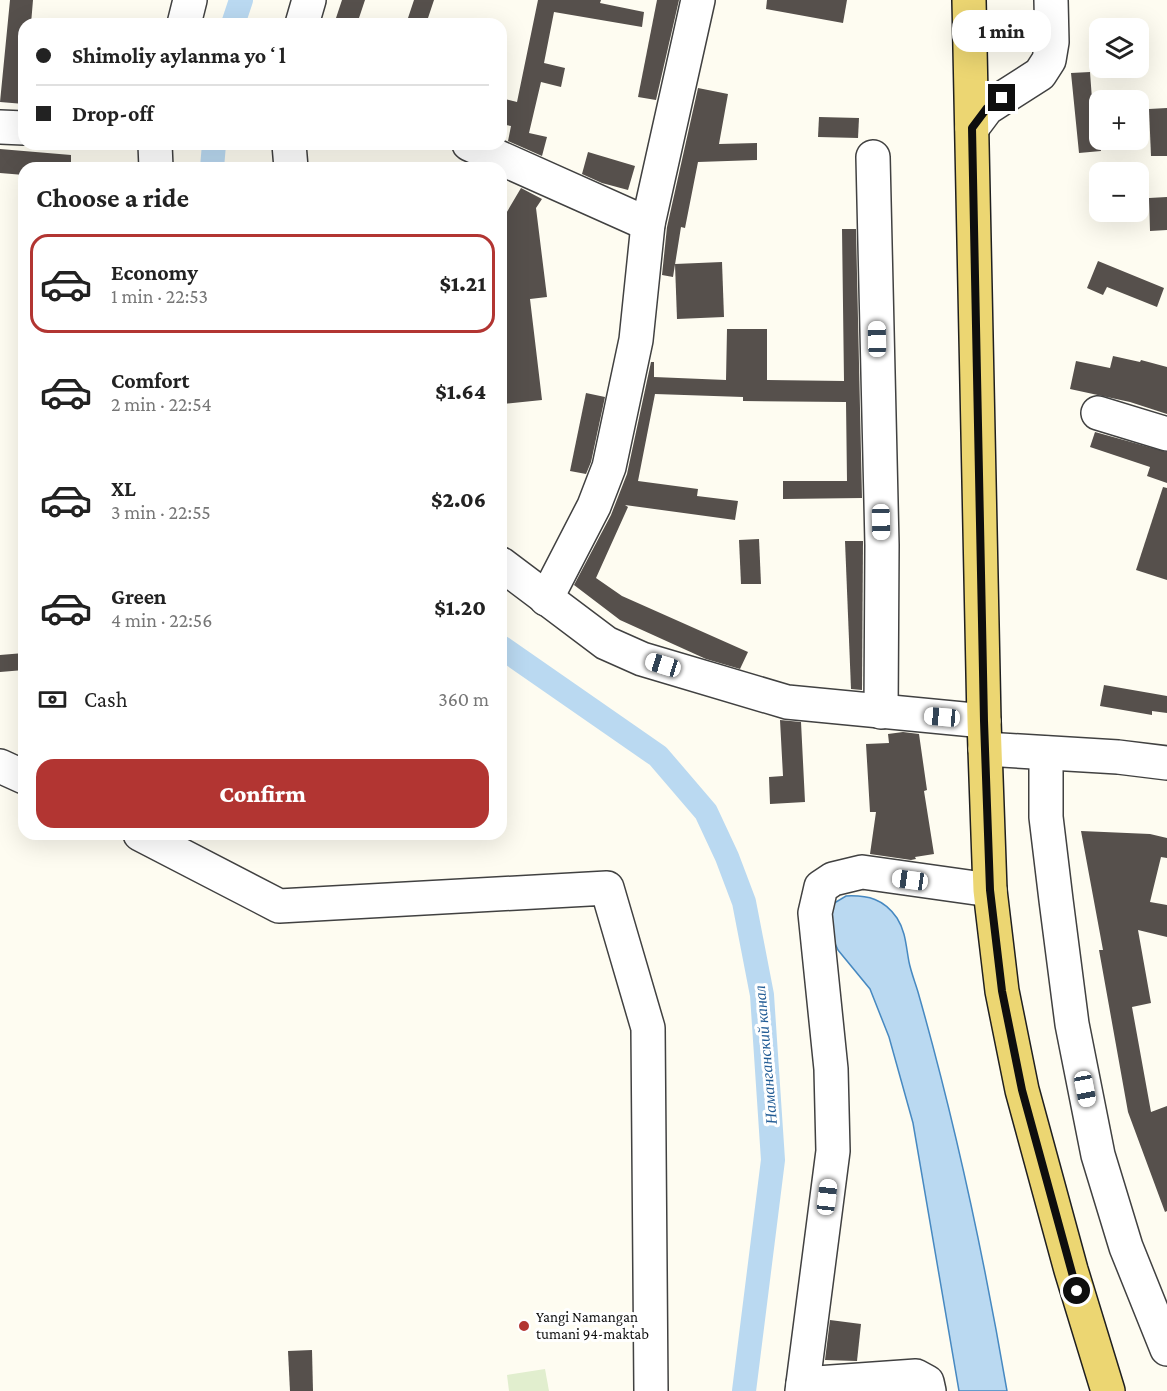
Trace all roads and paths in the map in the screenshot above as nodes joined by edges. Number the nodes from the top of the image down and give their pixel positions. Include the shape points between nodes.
1 (309, 0) edge
2 (698, 0) edge
3 (969, 0) edge
4 (1051, 0) edge
5 (304, 18) edge
6 (0, 127) edge
7 (18, 128) edge
8 (972, 128) junction
9 (482, 150) edge
10 (873, 157) dead end
11 (648, 224) junction
12 (1098, 413) dead end
13 (1167, 434) edge
14 (507, 569) edge
15 (546, 599) junction
16 (880, 712) junction
17 (984, 735) junction
18 (1046, 753) junction
19 (1167, 764) edge
20 (0, 766) edge
21 (18, 774) edge
22 (152, 840) edge
23 (990, 890) junction
24 (1167, 1349) edge
25 (802, 1388) edge
26 (651, 1391) edge
27 (928, 1391) edge
28 (1108, 1391) edge

1 - 5 street
2 - 11 street
3 - 8 main road
4 - 8 street via 1052,42 1040,74 987,108
6 - 7 street
8 - 17 main road
9 - 11 street
10 - 16 street via 882,533
11 - 15 street via 636,340 609,467 594,506
12 - 13 street
14 - 15 street
15 - 16 street via 606,643 642,659 787,702
16 - 17 street
17 - 18 street
17 - 23 main road
18 - 19 street
18 - 24 street via 1046,818 1056,900 1072,1024 1096,1144 1126,1247
20 - 21 street
22 - 26 street via 279,906 607,888 648,1028
23 - 25 street via 862,872 832,879 821,887 815,913 831,1069 833,1151
23 - 28 main road via 1002,991 1022,1090
25 - 27 street via 916,1376 927,1382

